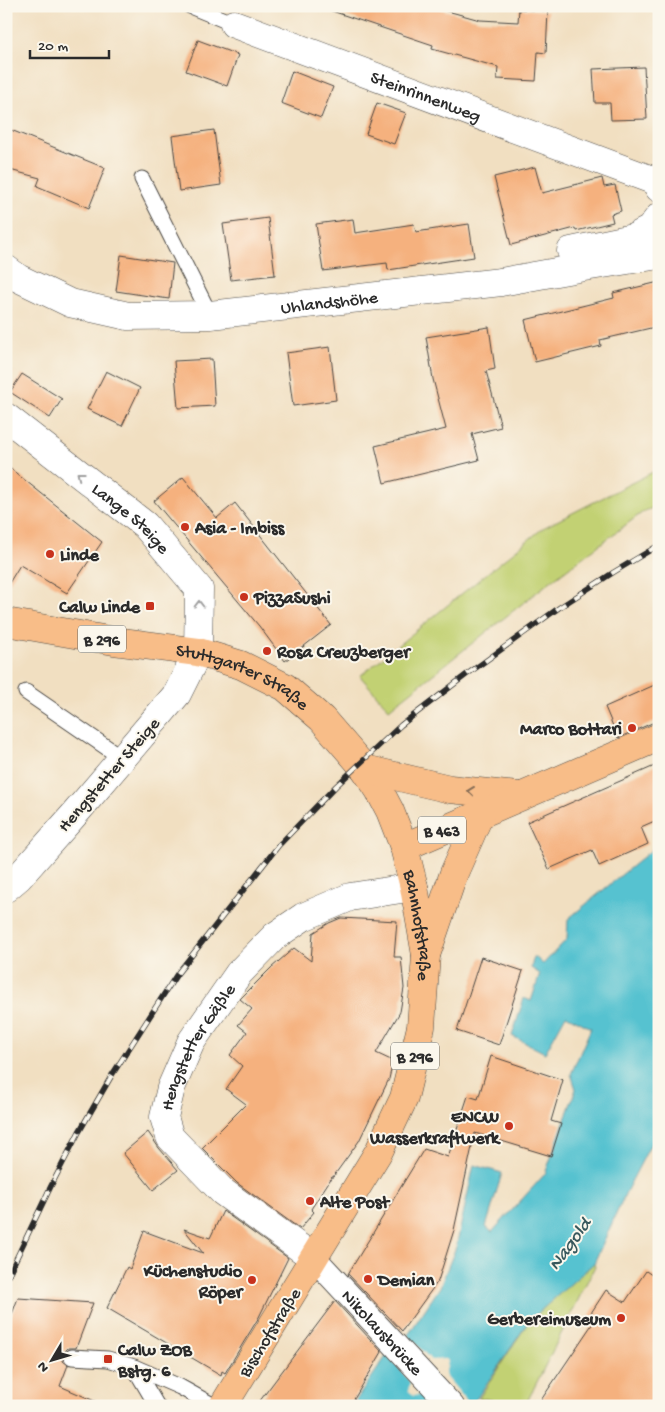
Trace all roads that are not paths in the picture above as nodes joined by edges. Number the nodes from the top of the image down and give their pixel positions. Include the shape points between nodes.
1 (190, 6) edge
2 (234, 24) joint
3 (142, 179) dead end
4 (659, 188) edge
5 (659, 217) edge
6 (659, 255) edge
7 (6, 270) edge
8 (501, 282) junction
9 (210, 314) junction
10 (6, 417) edge
11 (6, 622) edge
12 (198, 652) junction
13 (26, 692) dead end
14 (659, 737) edge
15 (122, 758) junction
16 (365, 769) junction
17 (519, 796) junction
18 (480, 814) junction
19 (404, 847) junction
20 (414, 887) junction
21 (6, 888) edge
22 (426, 955) junction
23 (314, 1258) junction
24 (72, 1358) dead end
25 (134, 1368) junction
26 (157, 1406) edge
27 (214, 1406) edge
28 (223, 1406) edge
29 (452, 1406) edge

1 - 2 lane, Steinrinnenweg
2 - 4 street, Steinrinnenweg via 655,181
3 - 9 lane
5 - 8 street via 650,229 633,238 512,264
6 - 8 street, Uhlandshöhe
7 - 9 street, Uhlandshöhe via 70,303 128,316
8 - 9 street, Uhlandshöhe
12 -> 10 street, Lange Steige via 199,589 145,525
11 - 12 main road, Stuttgarter Straße / B 296 via 114,642
12 - 15 street, Hengstetter Steige via 177,694
12 - 16 main road, Stuttgarter Straße / B 296 via 241,665 285,687 322,719
13 - 15 lane
14 - 17 main road, Bahnhofstraße / B 463
15 - 21 street, Hengstetter Steige
17 -> 16 main road via 450,789
16 - 19 main road, Stuttgarter Straße / B 296 via 390,811
17 - 18 main road, Bahnhofstraße / B 463
18 - 19 main road, Bahnhofstraße / B 463
18 - 22 main road via 454,873
19 - 20 main road, Bahnhofstraße / B 296
20 - 22 main road, Bahnhofstraße / B 296
20 - 23 street, Hengstetter Gäßle via 350,897 303,917 276,936 240,973 191,1042 171,1088 164,1117 170,1137 223,1192
22 - 23 main road, Bahnhofstraße / B 296 via 421,1027 404,1098 379,1151
23 - 28 main road, Bischofstraße / B 296
23 - 29 street, Nikolausbrücke
24 - 25 lane via 108,1358
25 - 26 lane
25 - 27 lane via 180,1387

